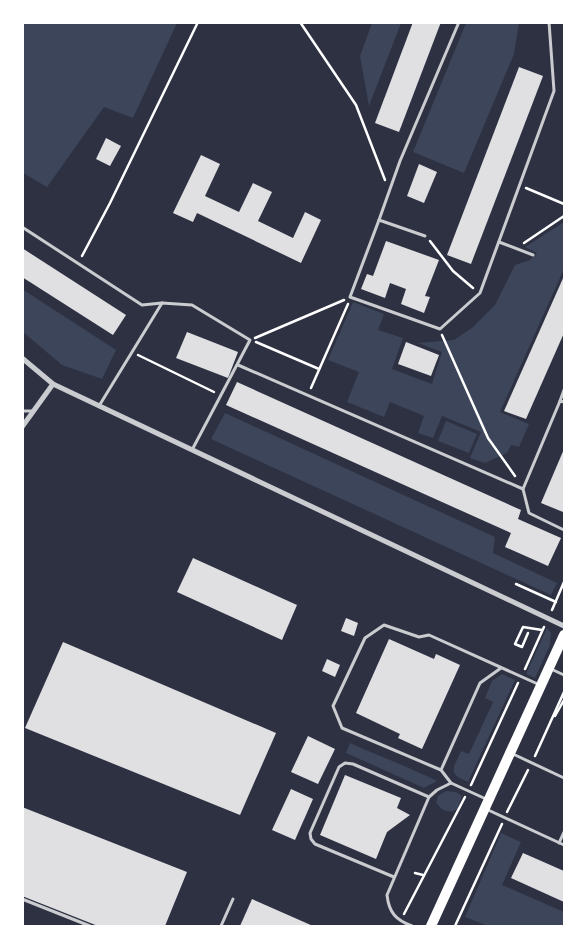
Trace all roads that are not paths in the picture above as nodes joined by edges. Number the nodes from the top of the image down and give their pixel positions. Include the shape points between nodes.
1 (459, 22) edge
2 (549, 22) edge
3 (379, 220) junction
4 (22, 227) edge
5 (425, 236) dead end
6 (499, 242) junction
7 (532, 255) dead end
8 (162, 303) junction
9 (22, 358) edge
10 (238, 365) junction
11 (53, 384) junction
12 (564, 390) edge
13 (562, 401) edge
14 (99, 406) junction
15 (22, 411) edge
16 (34, 411) junction
17 (22, 427) edge
18 (192, 450) junction
19 (523, 488) junction
20 (564, 530) edge
21 (564, 626) edge
22 (564, 635) edge
23 (502, 668) junction
24 (549, 668) junction
25 (564, 675) edge
26 (541, 686) junction
27 (511, 752) junction
28 (441, 770) junction
29 (564, 778) edge
30 (451, 783) junction
31 (429, 797) junction
32 (487, 805) junction
33 (564, 832) edge
34 (559, 843) junction
35 (564, 845) edge
36 (394, 877) junction
37 (22, 899) edge
38 (233, 899) dead end
39 (90, 926) edge
40 (221, 926) edge
41 (412, 926) edge
42 (431, 926) edge

1 - 3 lane
2 - 6 lane via 554,91
3 - 5 lane
3 - 6 lane via 350,297 440,329 480,293
4 - 8 lane via 142,305
6 - 7 lane
8 - 10 lane via 192,305 250,340
8 - 14 lane
9 - 11 street
10 - 18 lane
10 - 19 lane
11 - 14 street
11 - 16 street
12 - 13 lane
13 - 19 lane
14 - 18 street
15 - 16 lane
16 - 17 street
18 - 21 street
19 - 20 lane via 529,513
22 - 24 main road
23 - 26 lane
23 - 28 lane via 480,683
23 - 28 lane via 429,636 419,637 384,625 365,638 333,706 342,728
24 - 25 lane
24 - 26 main road
26 - 27 main road
27 - 29 lane
27 - 32 main road
28 - 30 lane
30 - 31 lane
30 - 32 lane
31 - 36 lane
31 - 36 lane via 345,763 339,767 310,833 315,844
32 - 34 lane via 505,818
32 - 42 main road
33 - 34 lane
34 - 35 lane
36 - 41 lane via 387,895 388,907 401,922
37 - 39 lane
38 - 40 lane

